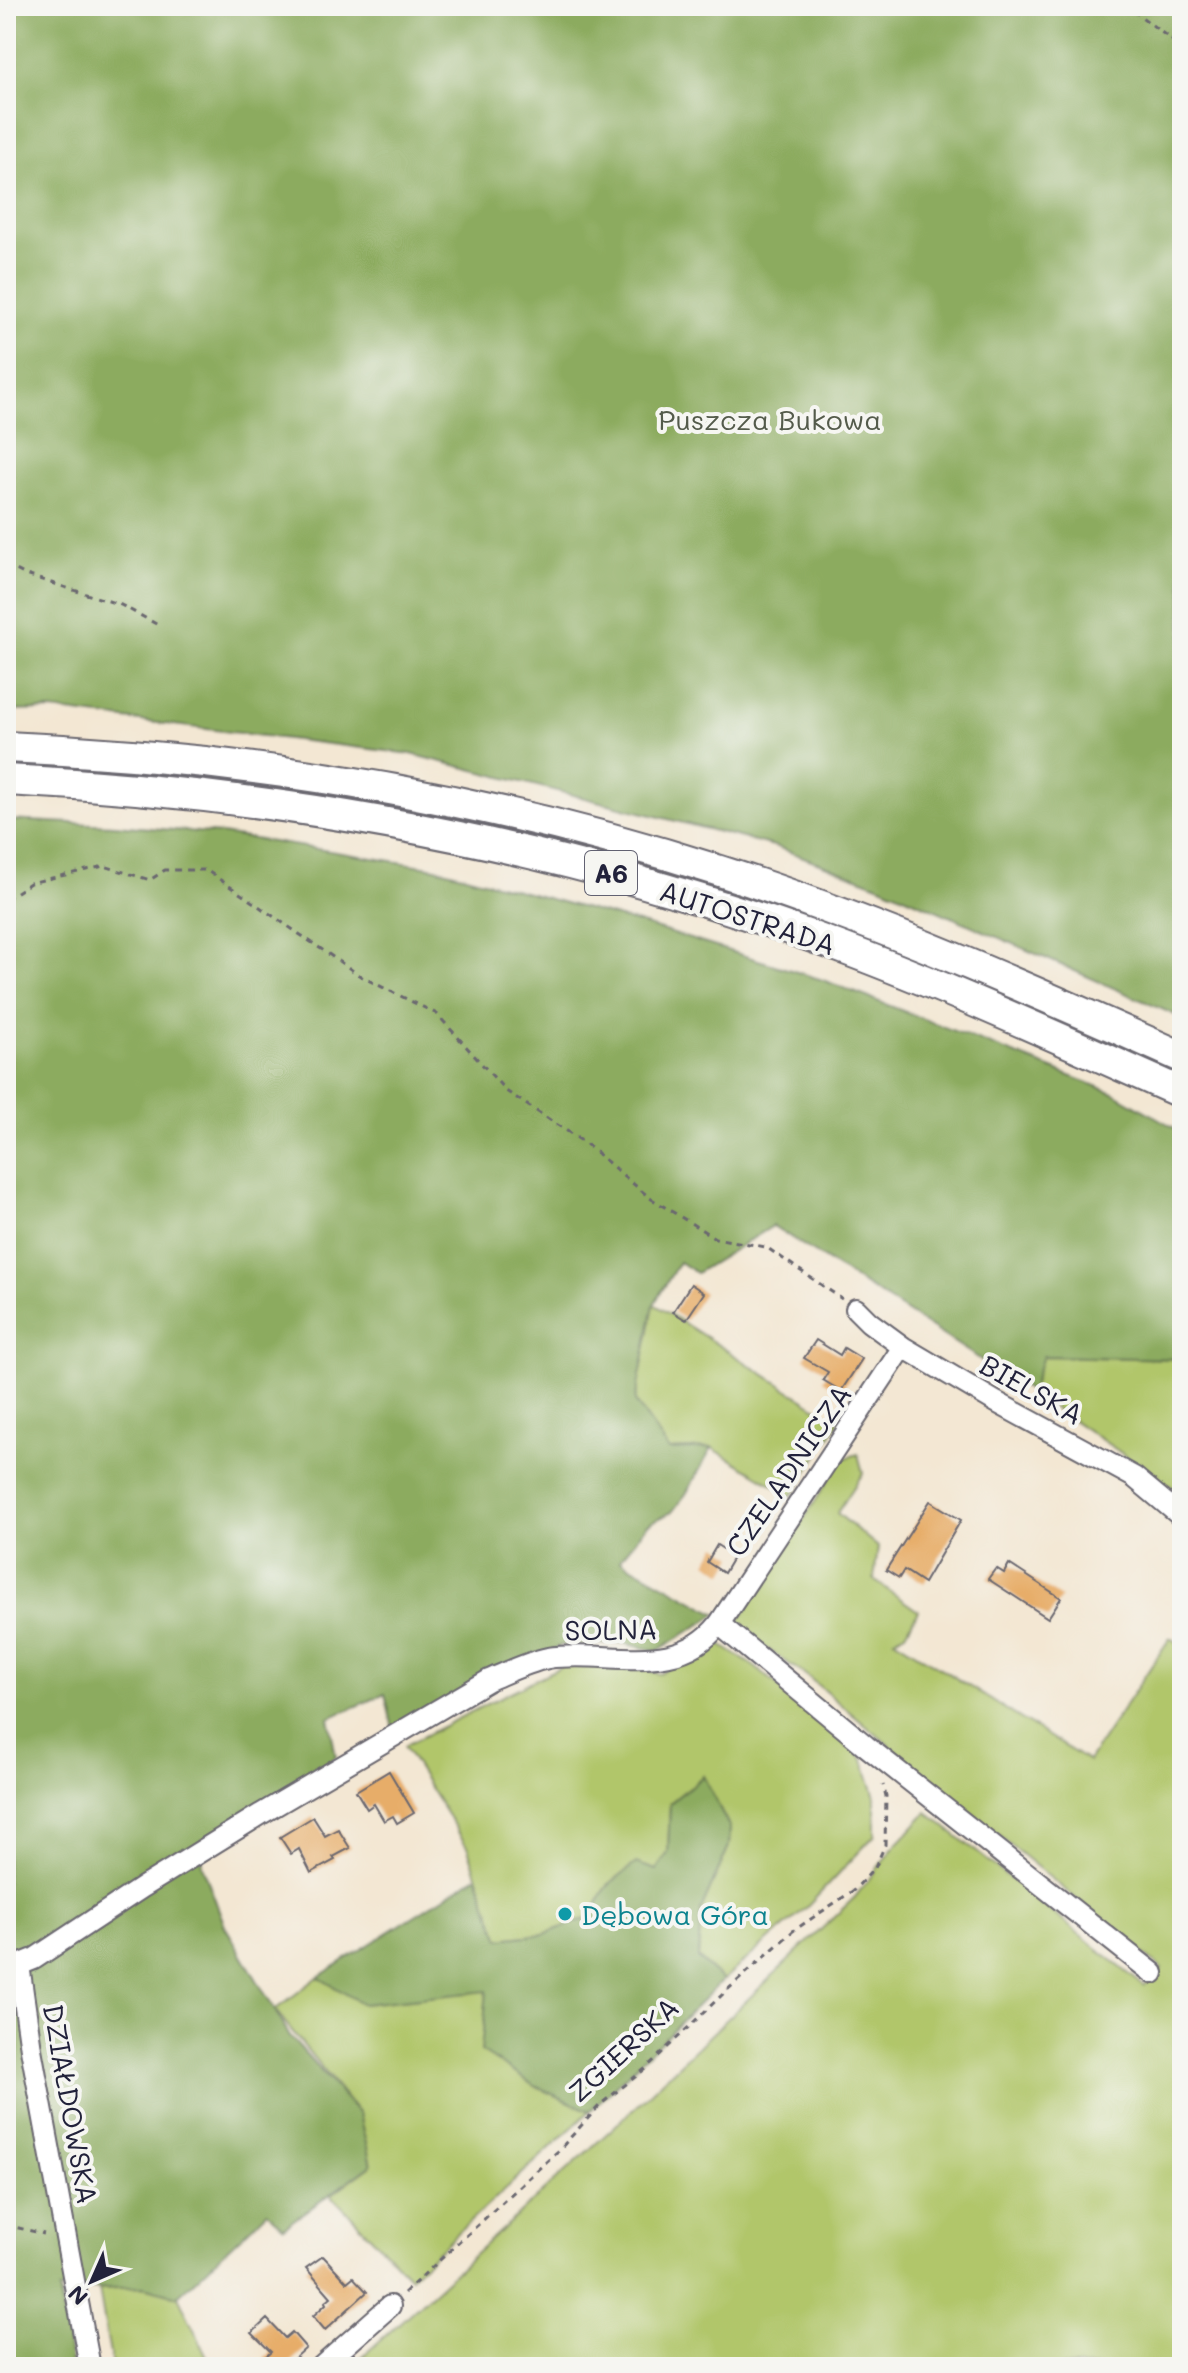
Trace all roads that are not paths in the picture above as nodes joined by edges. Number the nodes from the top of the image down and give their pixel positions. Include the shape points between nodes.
1 (6, 747) edge
2 (6, 780) edge
3 (1182, 1057) edge
4 (1182, 1093) edge
5 (856, 1309) road end
6 (903, 1347) junction
7 (1182, 1517) edge
8 (719, 1624) junction
9 (19, 1965) joint
10 (1153, 1973) dead end
11 (390, 2306) road end
12 (90, 2367) edge
13 (321, 2367) edge

1 - 3 highway, AUTOSTRADA / A6 via 211,762 318,777 467,804 594,835 719,871 873,925
2 - 4 highway, AUTOSTRADA / A6 via 300,807 493,843 608,872 887,965
5 - 6 street, BIELSKA
6 - 7 street, BIELSKA via 1134,1477
6 - 8 street, CZELADNICZA
8 - 9 street, SOLNA via 690,1650 672,1655 546,1659 489,1680
8 - 10 street
9 - 12 street, DZIAŁDOWSKA
11 - 13 street

